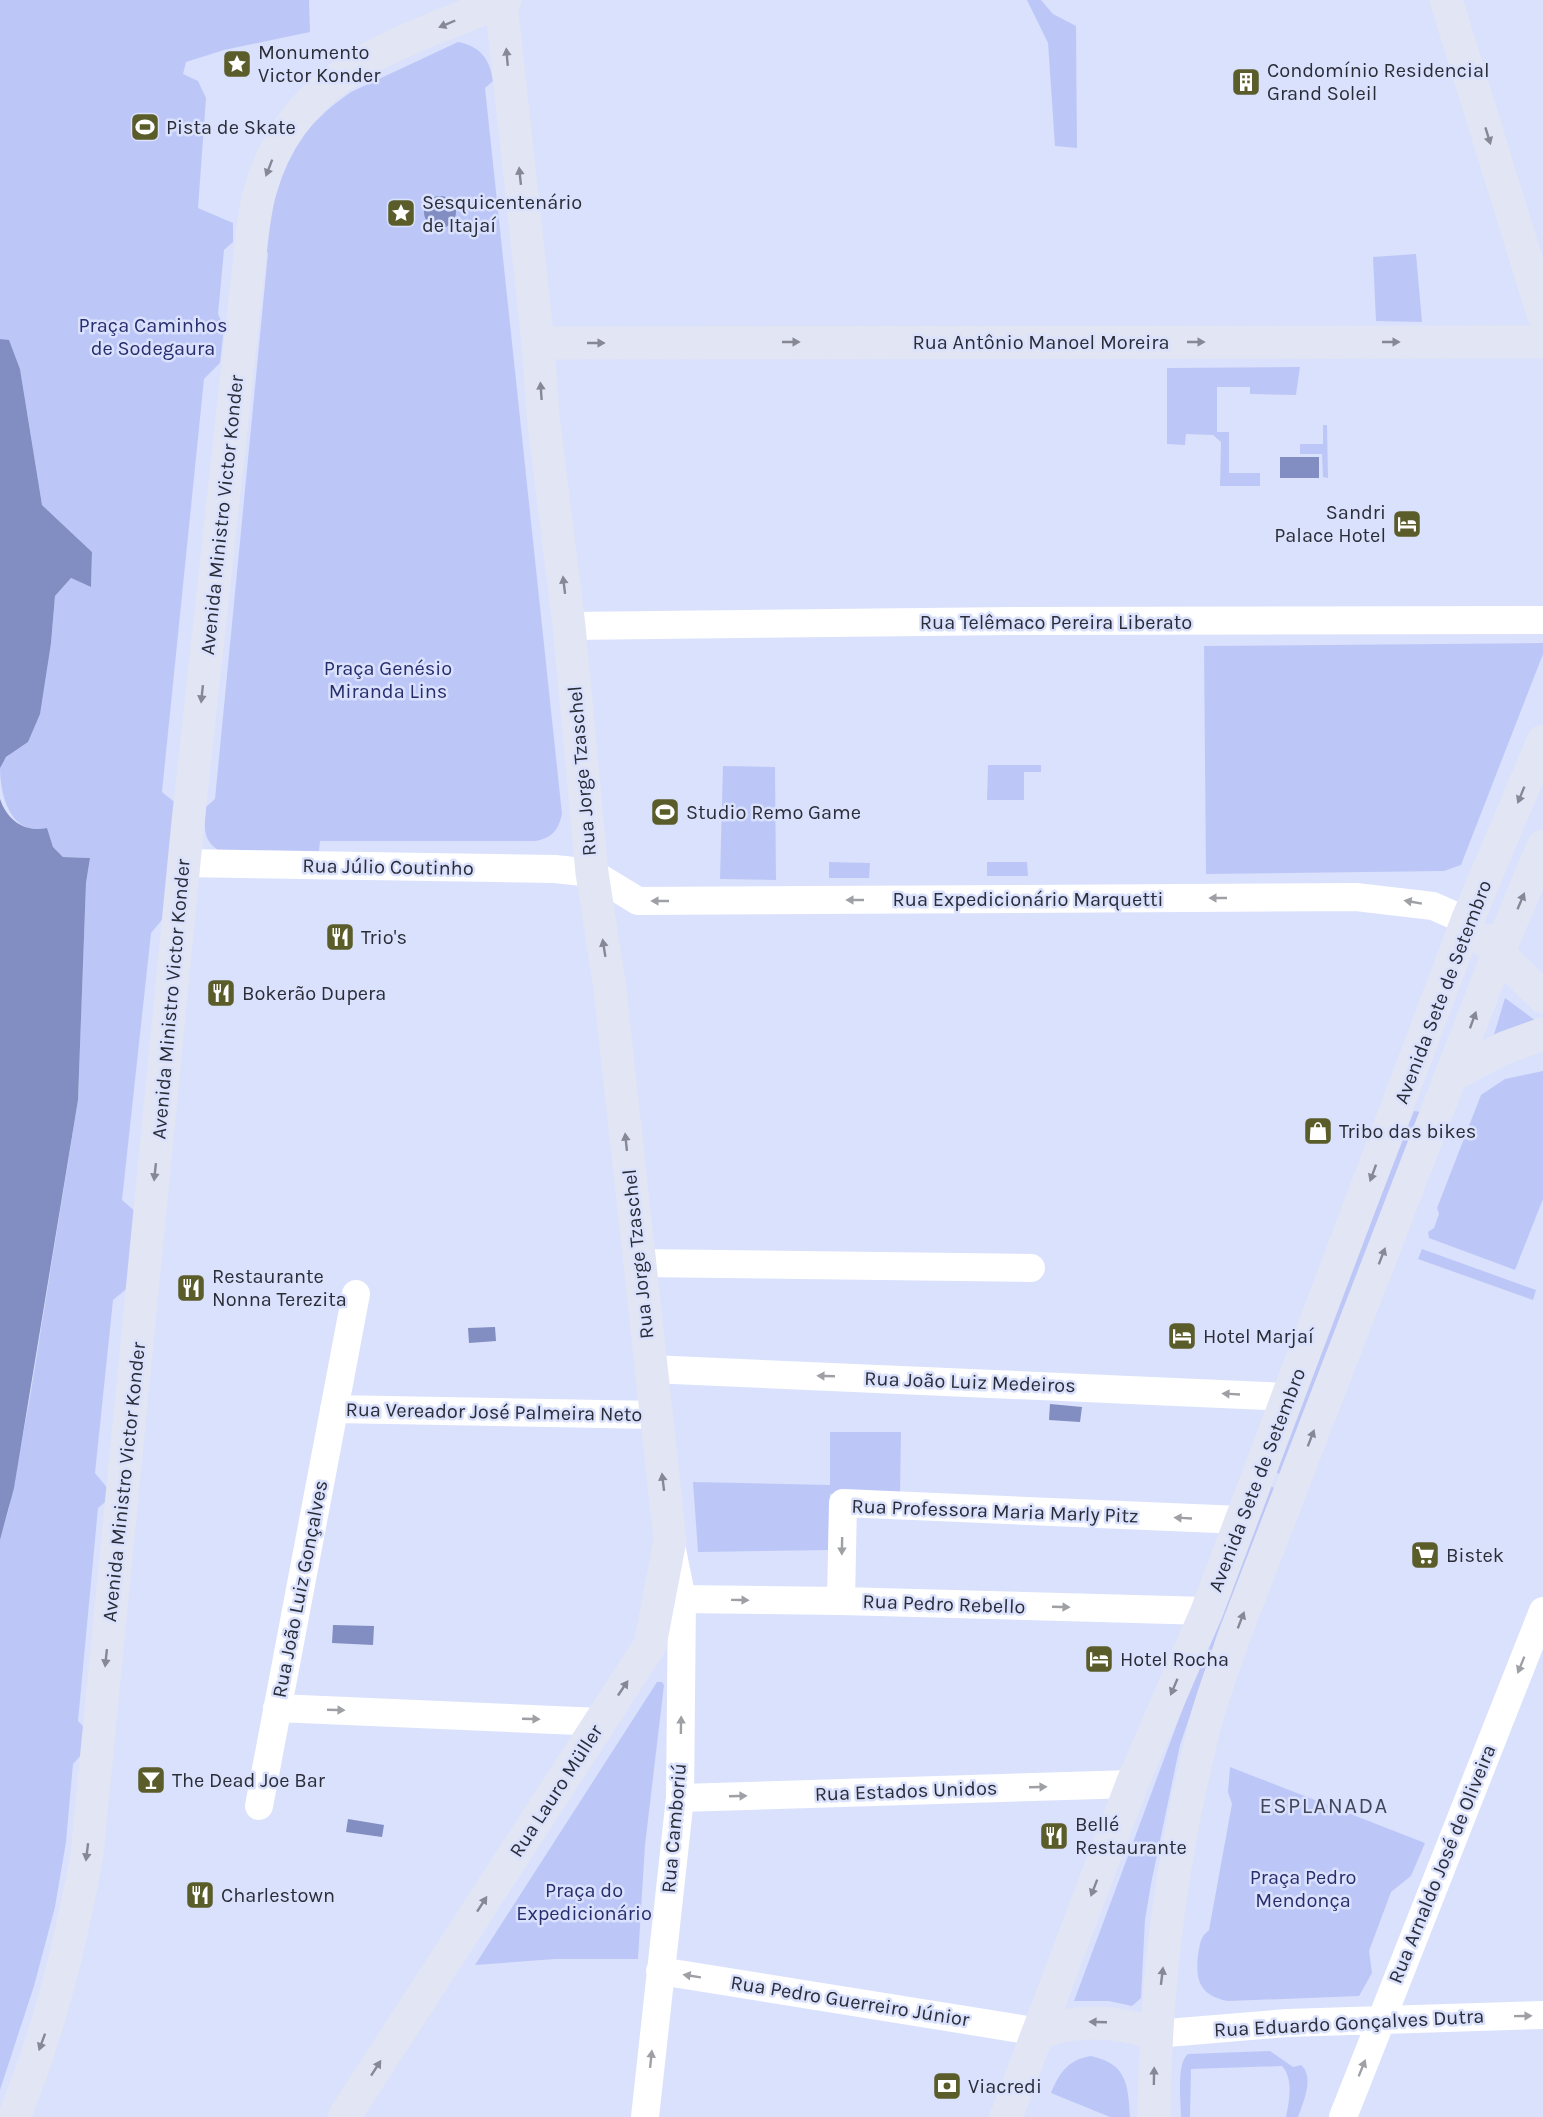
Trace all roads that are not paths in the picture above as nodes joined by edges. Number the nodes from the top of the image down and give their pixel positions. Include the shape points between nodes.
1 (1446, 0) edge
2 (502, 1) edge
3 (1543, 314) edge
4 (1543, 342) edge
5 (538, 343) junction
6 (1543, 620) edge
7 (569, 626) junction
8 (1543, 741) edge
9 (1543, 846) edge
10 (184, 863) junction
11 (592, 873) junction
12 (1467, 921) junction
13 (1498, 954) junction
14 (1543, 997) edge
15 (1543, 1034) edge
16 (1452, 1075) junction
17 (638, 1263) junction
18 (1031, 1268) dead end
19 (356, 1294) dead end
20 (650, 1369) junction
21 (1289, 1396) junction
22 (334, 1409) junction
23 (654, 1415) junction
24 (1241, 1520) junction
25 (670, 1540) junction
26 (682, 1599) junction
27 (841, 1601) junction
28 (1206, 1611) junction
29 (1543, 1611) edge
30 (277, 1708) junction
31 (601, 1722) junction
32 (1132, 1784) junction
33 (680, 1798) junction
34 (258, 1806) dead end
35 (660, 1971) junction
36 (1543, 2015) edge
37 (1381, 2020) junction
38 (1040, 2032) junction
39 (1155, 2034) junction
40 (14, 2117) edge
41 (344, 2117) edge
42 (645, 2117) edge
43 (1006, 2117) edge
44 (1154, 2117) edge
45 (1343, 2117) edge

1 -> 3 main road
5 -> 2 main road, Rua Jorge Tzaschel
2 -> 10 main road, Avenida Ministro Victor Konder via 343,72 309,103 269,163 252,239
5 -> 4 main road, Rua Antônio Manoel Moreira
7 -> 5 main road, Rua Jorge Tzaschel via 543,417
6 - 7 street, Rua Telêmaco Pereira Liberato
7 - 11 main road, Rua Jorge Tzaschel
8 -> 12 main road, Avenida Sete de Setembro
13 -> 9 main road, Avenida Sete de Setembro
10 - 11 street, Rua Júlio Coutinho via 555,869
10 -> 40 main road, Avenida Ministro Victor Konder via 87,1854 74,1931 47,2030
12 -> 11 street, Rua Expedicionário Marquetti via 1433,906 1356,897 638,901
17 -> 11 main road, Rua Jorge Tzaschel via 609,981
12 - 13 main road
12 -> 21 main road, Avenida Sete de Setembro
13 - 14 main road
16 -> 13 main road, Avenida Sete de Setembro
15 - 16 main road via 1504,1048
39 -> 16 main road, Avenida Sete de Setembro via 1181,1827 1205,1723 1233,1639
17 - 18 street
17 - 20 main road, Rua Jorge Tzaschel
19 - 22 street, Rua João Luiz Gonçalves
21 -> 20 street, Rua João Luiz Medeiros
20 - 23 main road, Rua Jorge Tzaschel
21 - 24 main road, Avenida Sete de Setembro
22 - 23 street, Rua Vereador José Palmeira Neto
22 - 30 street, Rua João Luiz Gonçalves
25 -> 23 main road, Rua Jorge Tzaschel
24 -> 27 street, Rua Professora Maria Marly Pitz via 843,1503
24 - 28 main road, Avenida Sete de Setembro
25 - 26 street, Rua Camboriú
31 -> 25 main road, Rua Lauro Müller via 650,1645
26 -> 27 street, Rua Pedro Rebello
33 -> 26 street, Rua Camboriú
27 -> 28 street, Rua Pedro Rebello
28 -> 32 main road, Avenida Sete de Setembro
29 -> 37 street, Rua Arnaldo José de Oliveira
30 -> 31 street, Rua João Luiz Gonçalves
30 - 34 street
41 -> 31 main road, Rua Lauro Müller
33 -> 32 street, Rua Estados Unidos
32 -> 38 main road, Avenida Sete de Setembro
33 - 35 street, Rua Camboriú
38 -> 35 street, Rua Pedro Guerreiro Júnior
42 -> 35 street, Rua Camboriú
37 -> 36 street, Rua Eduardo Gonçalves Dutra
37 - 39 street, Rua Eduardo Gonçalves Dutra
45 -> 37 street, Rua Arnaldo José de Oliveira
39 -> 38 main road via 1123,2024 1098,2022
38 - 43 main road, Avenida Sete de Setembro
44 -> 39 main road, Avenida Sete de Setembro

